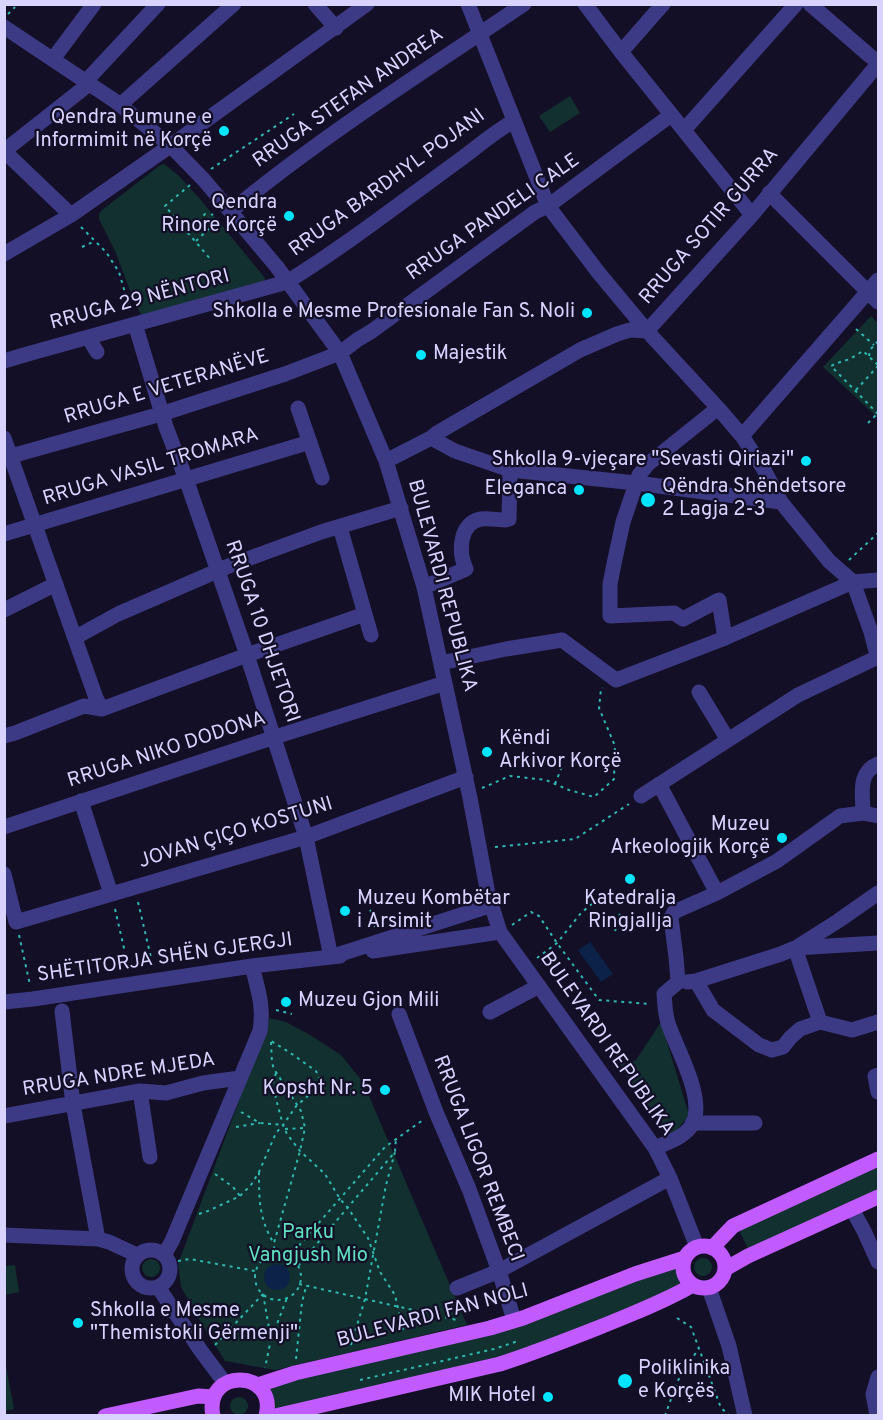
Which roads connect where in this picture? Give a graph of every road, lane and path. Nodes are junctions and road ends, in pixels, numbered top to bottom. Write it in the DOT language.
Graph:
graph roads {
  1 [pos="94,4"];
  2 [pos="158,4"];
  3 [pos="234,4"];
  4 [pos="315,4"];
  5 [pos="367,4"];
  6 [pos="468,4"];
  7 [pos="524,4"];
  8 [pos="585,4"];
  9 [pos="663,4"];
  10 [pos="796,4"];
  11 [pos="810,4"];
  12 [pos="4,27"];
  13 [pos="336,28"];
  14 [pos="480,34"];
  15 [pos="621,52"];
  16 [pos="53,59"];
  17 [pos="879,63"];
  18 [pos="87,83"];
  19 [pos="120,105"];
  20 [pos="294,114"];
  21 [pos="671,115"];
  22 [pos="514,121"];
  23 [pos="684,130"];
  24 [pos="171,146"];
  25 [pos="4,151"];
  26 [pos="200,176"];
  27 [pos="770,193"];
  28 [pos="548,206"];
  29 [pos="228,208"];
  30 [pos="70,215"];
  31 [pos="752,215"];
  32 [pos="208,218"];
  33 [pos="187,231"];
  34 [pos="94,241"];
  35 [pos="196,241"];
  36 [pos="82,247"];
  37 [pos="4,254"];
  38 [pos="212,261"];
  39 [pos="879,280"];
  40 [pos="287,282"];
  41 [pos="873,297"];
  42 [pos="133,319"];
  43 [pos="854,326"];
  44 [pos="647,331"];
  45 [pos="88,337"];
  46 [pos="879,342"];
  47 [pos="874,345"];
  48 [pos="97,352"];
  49 [pos="340,353"];
  50 [pos="869,356"];
  51 [pos="4,361"];
  52 [pos="879,366"];
  53 [pos="855,390"];
  54 [pos="298,408"];
  55 [pos="718,408"];
  56 [pos="161,414"];
  57 [pos="878,414"];
  58 [pos="868,423"];
  59 [pos="437,433"];
  60 [pos="742,436"];
  61 [pos="4,438"];
  62 [pos="310,442"];
  63 [pos="8,457"];
  64 [pos="386,461"];
  65 [pos="510,470"];
  66 [pos="322,478"];
  67 [pos="186,479"];
  68 [pos="636,483"];
  69 [pos="781,502"];
  70 [pos="401,508"];
  71 [pos="34,525"];
  72 [pos="340,527"];
  73 [pos="879,533"];
  74 [pos="4,534"];
  75 [pos="838,569"];
  76 [pos="218,571"];
  77 [pos="879,580"];
  78 [pos="853,582"];
  79 [pos="56,584"];
  80 [pos="424,587"];
  81 [pos="4,610"];
  82 [pos="365,614"];
  83 [pos="371,635"];
  84 [pos="76,637"];
  85 [pos="725,638"];
  86 [pos="247,655"];
  87 [pos="878,658"];
  88 [pos="441,663"];
  89 [pos="616,680"];
  90 [pos="445,683"];
  91 [pos="699,692"];
  92 [pos="102,709"];
  93 [pos="4,736"];
  94 [pos="275,737"];
  95 [pos="728,740"];
  96 [pos="563,764"];
  97 [pos="879,764"];
  98 [pos="659,783"];
  99 [pos="555,784"];
  100 [pos="467,785"];
  101 [pos="636,799"];
  102 [pos="81,801"];
  103 [pos="871,815"];
  104 [pos="4,827"];
  105 [pos="306,837"];
  106 [pos="480,848"];
  107 [pos="4,874"];
  108 [pos="135,887"];
  109 [pos="717,893"];
  110 [pos="879,893"];
  111 [pos="111,894"];
  112 [pos="599,898"];
  113 [pos="357,900"];
  114 [pos="492,905"];
  115 [pos="621,910"];
  116 [pos="372,918"];
  117 [pos="615,931"];
  118 [pos="500,932"];
  119 [pos="20,939"];
  120 [pos="879,943"];
  121 [pos="557,944"];
  122 [pos="795,948"];
  123 [pos="331,957"];
  124 [pos="252,966"];
  125 [pos="526,968"];
  126 [pos="157,980"];
  127 [pos="696,981"];
  128 [pos="678,982"];
  129 [pos="132,984"];
  130 [pos="539,986"];
  131 [pos="33,999"];
  132 [pos="4,1002"];
  133 [pos="650,1004"];
  134 [pos="62,1011"];
  135 [pos="490,1012"];
  136 [pos="399,1014"];
  137 [pos="820,1022"];
  138 [pos="879,1022"];
  139 [pos="266,1036"];
  140 [pos="276,1073"];
  141 [pos="879,1075"];
  142 [pos="240,1078"];
  143 [pos="140,1091"];
  144 [pos="879,1092"];
  145 [pos="74,1104"];
  146 [pos="229,1104"];
  147 [pos="297,1104"];
  148 [pos="436,1112"];
  149 [pos="4,1116"];
  150 [pos="260,1123"];
  151 [pos="693,1123"];
  152 [pos="755,1123"];
  153 [pos="283,1125"];
  154 [pos="219,1128"];
  155 [pos="285,1128"];
  156 [pos="305,1128"];
  157 [pos="396,1138"];
  158 [pos="655,1148"];
  159 [pos="300,1151"];
  160 [pos="395,1152"];
  161 [pos="150,1157"];
  162 [pos="879,1159"];
  163 [pos="203,1166"];
  164 [pos="259,1172"];
  165 [pos="670,1178"];
  166 [pos="240,1196"];
  167 [pos="879,1197"];
  168 [pos="340,1199"];
  169 [pos="348,1208"];
  170 [pos="852,1209"];
  171 [pos="182,1217"];
  172 [pos="4,1235"];
  173 [pos="98,1239"];
  174 [pos="274,1244"];
  175 [pos="698,1251"];
  176 [pos="274,1254"];
  177 [pos="373,1254"];
  178 [pos="137,1256"];
  179 [pos="289,1257"];
  180 [pos="166,1259"];
  181 [pos="879,1262"];
  182 [pos="298,1266"];
  183 [pos="725,1269"];
  184 [pos="499,1271"];
  185 [pos="256,1272"];
  186 [pos="299,1284"];
  187 [pos="306,1286"];
  188 [pos="701,1286"];
  189 [pos="158,1287"];
  190 [pos="457,1288"];
  191 [pos="263,1294"];
  192 [pos="287,1298"];
  193 [pos="365,1299"];
  194 [pos="398,1307"];
  195 [pos="677,1318"];
  196 [pos="514,1320"];
  197 [pos="464,1334"];
  198 [pos="405,1337"];
  199 [pos="271,1339"];
  200 [pos="699,1348"];
  201 [pos="204,1357"];
  202 [pos="347,1361"];
  203 [pos="295,1373"];
  204 [pos="879,1377"];
  205 [pos="225,1383"];
  206 [pos="260,1385"];
  207 [pos="214,1397"];
  208 [pos="105,1416"];
  209 [pos="213,1416"];
  210 [pos="266,1416"];
  211 [pos="275,1416"];
  212 [pos="665,1416"];
  213 [pos="730,1416"];
  214 [pos="745,1416"];
  215 [pos="877,1416"];
  1 -- 16 [label="street"];
  2 -- 18 [label="street"];
  3 -- 19 [label="street"];
  4 -- 13 [label="street"];
  5 -- 13 [label="street"];
  6 -- 14 [label="street"];
  7 -- 14 [label="street, RRUGA STEFAN ANDREA"];
  8 -- 15 [label="street"];
  9 -- 15 [label="street"];
  10 -- 23 [label="street"];
  11 -- 17 [label="street"];
  12 -- 16 [label="street, BULEVARDI REPUBLIKA"];
  13 -- 24 [label="street"];
  14 -- 22 [label="street"];
  14 -- 29 [label="street, RRUGA STEFAN ANDREA"];
  15 -- 21 [label="street"];
  16 -- 18 [label="street, BULEVARDI REPUBLIKA"];
  17 -- 27 [label="street, RRUGA SOTIR GURRA"];
  18 -- 19 [label="street, BULEVARDI REPUBLIKA"];
  18 -- 25 [label="street"];
  19 -- 24 [label="street, BULEVARDI REPUBLIKA"];
  20 -- 26 [label="path"];
  21 -- 23 [label="street"];
  21 -- 28 [label="street, RRUGA PANDELI CALE"];
  22 -- 28 [label="street"];
  22 -- 40 [label="street, RRUGA BARDHYL POJANI"];
  23 -- 31 [label="street"];
  24 -- 26 [label="street, BULEVARDI REPUBLIKA"];
  24 -- 30 [label="street"];
  25 -- 30 [label="street"];
  26 -- 29 [label="street, BULEVARDI REPUBLIKA"];
  26 -- 33 [label="path"];
  27 -- 31 [label="street, RRUGA SOTIR GURRA"];
  27 -- 41 [label="street"];
  28 -- 44 [label="street"];
  28 -- 49 [label="street, RRUGA PANDELI CALE"];
  29 -- 32 [label="path"];
  29 -- 40 [label="street, BULEVARDI REPUBLIKA"];
  30 -- 34 [label="path"];
  30 -- 37 [label="street"];
  31 -- 44 [label="street, RRUGA SOTIR GURRA"];
  32 -- 33 [label="path"];
  32 -- 35 [label="path"];
  33 -- 35 [label="path"];
  34 -- 36 [label="path"];
  34 -- 42 [label="path"];
  35 -- 38 [label="path"];
  39 -- 41 [label="street"];
  40 -- 42 [label="street, RRUGA 29 NËNTORI"];
  40 -- 49 [label="street, BULEVARDI REPUBLIKA"];
  41 -- 60 [label="street"];
  42 -- 45 [label="street, RRUGA 29 NËNTORI"];
  42 -- 56 [label="street, RRUGA 10 DHJETORI"];
  43 -- 47 [label="path"];
  44 -- 55 [label="street"];
  44 -- 59 [label="street, RRUGA SOTIR GURRA"];
  45 -- 48 [label="street"];
  45 -- 51 [label="street, RRUGA 29 NËNTORI"];
  46 -- 47 [label="path"];
  47 -- 50 [label="path"];
  49 -- 56 [label="street, RRUGA E VETERANËVE"];
  49 -- 64 [label="street, BULEVARDI REPUBLIKA"];
  50 -- 52 [label="path"];
  50 -- 53 [label="path"];
  52 -- 53 [label="path"];
  53 -- 57 [label="path"];
  54 -- 62 [label="street"];
  55 -- 60 [label="street"];
  55 -- 68 [label="street"];
  56 -- 63 [label="street, RRUGA E VETERANËVE"];
  56 -- 67 [label="street, RRUGA 10 DHJETORI"];
  57 -- 58 [label="path"];
  59 -- 64 [label="street, RRUGA SOTIR GURRA"];
  59 -- 65 [label="street"];
  60 -- 69 [label="street"];
  61 -- 63 [label="street"];
  62 -- 66 [label="street"];
  62 -- 67 [label="street, RRUGA VASIL TROMARA"];
  63 -- 71 [label="street"];
  64 -- 70 [label="street, BULEVARDI REPUBLIKA"];
  65 -- 68 [label="street"];
  65 -- 80 [label="street"];
  67 -- 71 [label="street, RRUGA VASIL TROMARA"];
  67 -- 76 [label="street, RRUGA 10 DHJETORI"];
  68 -- 69 [label="street"];
  68 -- 85 [label="street"];
  69 -- 75 [label="street"];
  70 -- 72 [label="street"];
  70 -- 80 [label="street, BULEVARDI REPUBLIKA"];
  71 -- 74 [label="street, RRUGA VASIL TROMARA"];
  71 -- 79 [label="street"];
  72 -- 76 [label="street"];
  72 -- 82 [label="street"];
  73 -- 75 [label="path"];
  75 -- 78 [label="street"];
  76 -- 84 [label="street"];
  76 -- 86 [label="street, RRUGA 10 DHJETORI"];
  77 -- 78 [label="street"];
  78 -- 85 [label="street"];
  78 -- 87 [label="street"];
  79 -- 81 [label="street"];
  79 -- 84 [label="street"];
  80 -- 88 [label="street, BULEVARDI REPUBLIKA"];
  82 -- 83 [label="street"];
  82 -- 86 [label="street"];
  84 -- 92 [label="street"];
  85 -- 89 [label="street"];
  86 -- 92 [label="street"];
  86 -- 94 [label="street, RRUGA 10 DHJETORI"];
  87 -- 95 [label="street"];
  88 -- 89 [label="street"];
  88 -- 90 [label="street, BULEVARDI REPUBLIKA"];
  89 -- 99 [label="path"];
  90 -- 94 [label="street, RRUGA NIKO DODONA"];
  90 -- 100 [label="street, BULEVARDI REPUBLIKA"];
  91 -- 95 [label="street"];
  92 -- 93 [label="street"];
  94 -- 102 [label="street, RRUGA NIKO DODONA"];
  94 -- 105 [label="street, RRUGA 10 DHJETORI"];
  95 -- 98 [label="street"];
  96 -- 99 [label="path"];
  97 -- 103 [label="street"];
  98 -- 101 [label="street"];
  98 -- 109 [label="street"];
  99 -- 100 [label="path"];
  100 -- 105 [label="street, JOVAN ÇIÇO KOSTUNI"];
  100 -- 106 [label="street, BULEVARDI REPUBLIKA"];
  101 -- 106 [label="path"];
  102 -- 104 [label="street, RRUGA NIKO DODONA"];
  102 -- 111 [label="street"];
  103 -- 109 [label="street"];
  105 -- 108 [label="street, JOVAN ÇIÇO KOSTUNI"];
  105 -- 123 [label="street, RRUGA 10 DHJETORI"];
  106 -- 114 [label="street, BULEVARDI REPUBLIKA"];
  107 -- 111 [label="street, JOVAN ÇIÇO KOSTUNI"];
  108 -- 111 [label="street, JOVAN ÇIÇO KOSTUNI"];
  108 -- 126 [label="path"];
  109 -- 128 [label="street"];
  110 -- 122 [label="street"];
  111 -- 129 [label="path"];
  112 -- 121 [label="path"];
  113 -- 116 [label="path"];
  114 -- 118 [label="street, BULEVARDI REPUBLIKA"];
  114 -- 123 [label="street, SHËTITORJA SHËN GJERGJI"];
  115 -- 117 [label="path"];
  118 -- 121 [label="path"];
  118 -- 123 [label="street, SHËTITORJA SHËN GJERGJI"];
  118 -- 125 [label="street, BULEVARDI REPUBLIKA"];
  119 -- 131 [label="path"];
  120 -- 122 [label="street"];
  121 -- 125 [label="path"];
  121 -- 133 [label="path"];
  122 -- 127 [label="street"];
  122 -- 137 [label="street"];
  123 -- 124 [label="street, SHËTITORJA SHËN GJERGJI"];
  124 -- 126 [label="street, SHËTITORJA SHËN GJERGJI"];
  124 -- 139 [label="street"];
  125 -- 130 [label="street, BULEVARDI REPUBLIKA"];
  126 -- 129 [label="street, SHËTITORJA SHËN GJERGJI"];
  127 -- 128 [label="street"];
  127 -- 137 [label="street"];
  128 -- 151 [label="street"];
  129 -- 131 [label="street, SHËTITORJA SHËN GJERGJI"];
  130 -- 135 [label="street"];
  130 -- 158 [label="street, BULEVARDI REPUBLIKA"];
  131 -- 132 [label="street, SHËTITORJA SHËN GJERGJI"];
  134 -- 145 [label="street"];
  136 -- 148 [label="street, RRUGA LIGOR REMBECI"];
  137 -- 138 [label="street"];
  139 -- 140 [label="path"];
  139 -- 142 [label="street"];
  139 -- 147 [label="path"];
  140 -- 147 [label="path"];
  140 -- 153 [label="path"];
  141 -- 144 [label="street"];
  142 -- 143 [label="street, RRUGA NDRE MJEDA"];
  142 -- 146 [label="street"];
  143 -- 145 [label="street, RRUGA NDRE MJEDA"];
  143 -- 161 [label="street"];
  145 -- 149 [label="street, RRUGA NDRE MJEDA"];
  145 -- 173 [label="street"];
  146 -- 150 [label="path"];
  146 -- 154 [label="street"];
  147 -- 153 [label="path"];
  147 -- 156 [label="path"];
  148 -- 157 [label="path"];
  148 -- 184 [label="street, RRUGA LIGOR REMBECI"];
  150 -- 153 [label="path"];
  150 -- 154 [label="path"];
  151 -- 152 [label="street"];
  151 -- 158 [label="street"];
  153 -- 155 [label="path"];
  153 -- 164 [label="path"];
  154 -- 163 [label="street"];
  155 -- 156 [label="path"];
  155 -- 159 [label="path"];
  156 -- 159 [label="path"];
  157 -- 160 [label="path"];
  157 -- 168 [label="path"];
  158 -- 165 [label="street, BULEVARDI REPUBLIKA"];
  159 -- 168 [label="path"];
  159 -- 174 [label="path"];
  160 -- 169 [label="path"];
  160 -- 177 [label="path"];
  162 -- 175 [label="main road, BULEVARDI FAN NOLI"];
  163 -- 166 [label="path"];
  163 -- 171 [label="street"];
  164 -- 166 [label="path"];
  164 -- 174 [label="path"];
  165 -- 175 [label="street, BULEVARDI REPUBLIKA"];
  165 -- 184 [label="street"];
  166 -- 171 [label="path"];
  167 -- 170 [label="main road"];
  168 -- 169 [label="path"];
  168 -- 179 [label="path"];
  169 -- 177 [label="path"];
  169 -- 182 [label="path"];
  170 -- 181 [label="street"];
  170 -- 183 [label="main road"];
  171 -- 180 [label="street"];
  172 -- 173 [label="street"];
  173 -- 178 [label="street"];
  174 -- 176 [label="path"];
  175 -- 183 [label="main road"];
  175 -- 188 [label="main road"];
  175 -- 196 [label="main road, BULEVARDI FAN NOLI"];
  176 -- 179 [label="path"];
  176 -- 185 [label="path"];
  177 -- 193 [label="path"];
  177 -- 194 [label="path"];
  178 -- 180 [label="street"];
  178 -- 189 [label="street"];
  179 -- 182 [label="path"];
  180 -- 185 [label="path"];
  180 -- 189 [label="street"];
  182 -- 186 [label="path"];
  183 -- 188 [label="main road"];
  184 -- 190 [label="street"];
  184 -- 196 [label="street, RRUGA LIGOR REMBECI"];
  185 -- 191 [label="path"];
  186 -- 187 [label="path"];
  186 -- 192 [label="path"];
  187 -- 193 [label="path"];
  187 -- 203 [label="path"];
  188 -- 211 [label="main road"];
  188 -- 214 [label="street"];
  189 -- 201 [label="street"];
  191 -- 192 [label="path"];
  191 -- 199 [label="path"];
  191 -- 201 [label="path"];
  192 -- 199 [label="path"];
  193 -- 194 [label="path"];
  193 -- 202 [label="path"];
  194 -- 197 [label="path"];
  194 -- 198 [label="path"];
  195 -- 200 [label="path"];
  196 -- 197 [label="main road, BULEVARDI FAN NOLI"];
  197 -- 202 [label="main road, BULEVARDI FAN NOLI"];
  199 -- 206 [label="path"];
  200 -- 212 [label="path"];
  200 -- 213 [label="path"];
  201 -- 205 [label="street"];
  202 -- 203 [label="main road, BULEVARDI FAN NOLI"];
  203 -- 206 [label="main road, BULEVARDI FAN NOLI"];
  204 -- 215 [label="street"];
  205 -- 206 [label="main road"];
  205 -- 207 [label="main road"];
  206 -- 210 [label="main road"];
  207 -- 208 [label="main road"];
  207 -- 209 [label="main road"];
}
